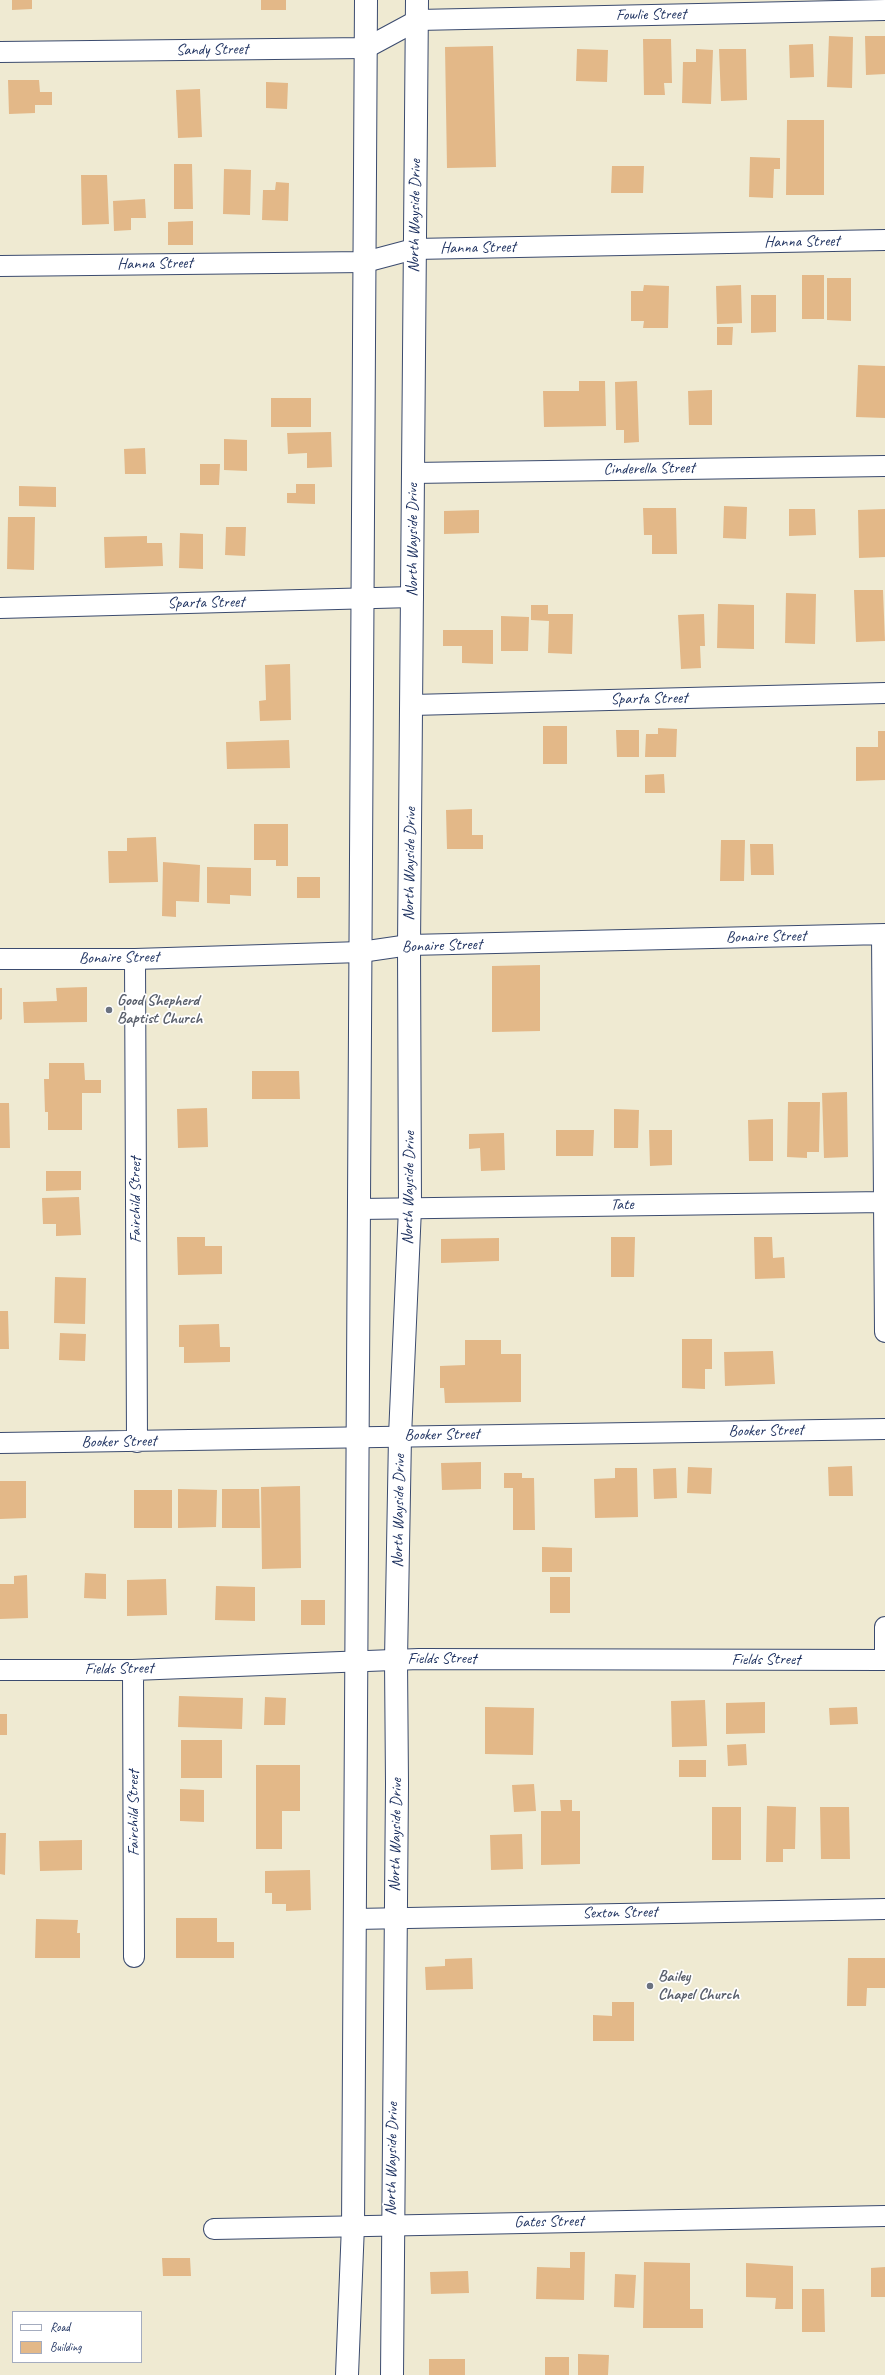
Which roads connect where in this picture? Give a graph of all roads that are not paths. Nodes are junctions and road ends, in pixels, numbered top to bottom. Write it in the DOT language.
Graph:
graph roads {
  1 [pos="366,0"];
  2 [pos="418,10"];
  3 [pos="885,10"];
  4 [pos="366,48"];
  5 [pos="0,52"];
  6 [pos="885,240"];
  7 [pos="414,249"];
  8 [pos="365,262"];
  9 [pos="0,266"];
  10 [pos="885,466"];
  11 [pos="413,473"];
  12 [pos="413,597"];
  13 [pos="363,599"];
  14 [pos="0,608"];
  15 [pos="885,693"];
  16 [pos="412,705"];
  17 [pos="884,935"];
  18 [pos="409,945"];
  19 [pos="361,952"];
  20 [pos="0,959"];
  21 [pos="135,959"];
  22 [pos="884,1202"];
  23 [pos="410,1208"];
  24 [pos="359,1209"];
  25 [pos="885,1332"];
  26 [pos="885,1429"];
  27 [pos="400,1436"];
  28 [pos="358,1437"];
  29 [pos="137,1442"];
  30 [pos="0,1443"];
  31 [pos="885,1627"];
  32 [pos="396,1660"];
  33 [pos="885,1660"];
  34 [pos="356,1662"];
  35 [pos="0,1670"];
  36 [pos="133,1670"];
  37 [pos="885,1909"];
  38 [pos="395,1916"];
  39 [pos="355,1919"];
  40 [pos="134,1957"];
  41 [pos="885,2216"];
  42 [pos="353,2225"];
  43 [pos="392,2225"];
  44 [pos="214,2229"];
  45 [pos="347,2375"];
  46 [pos="392,2375"];
  1 -- 4 [label="main road"];
  2 -- 3 [label="street, Fowlie Street"];
  2 -- 4 [label="street, Sandy Street"];
  2 -- 7 [label="main road, North Wayside Drive"];
  4 -- 5 [label="street, Sandy Street"];
  4 -- 8 [label="main road"];
  6 -- 7 [label="street, Hanna Street"];
  7 -- 8 [label="street, Hanna Street"];
  7 -- 11 [label="main road, North Wayside Drive"];
  8 -- 9 [label="street, Hanna Street"];
  8 -- 13 [label="main road"];
  10 -- 11 [label="street, Cinderella Street"];
  11 -- 12 [label="main road, North Wayside Drive"];
  12 -- 13 [label="street, Sparta Street"];
  12 -- 16 [label="main road, North Wayside Drive"];
  13 -- 14 [label="street, Sparta Street"];
  13 -- 19 [label="main road"];
  15 -- 16 [label="street, Sparta Street"];
  16 -- 18 [label="main road, North Wayside Drive"];
  17 -- 18 [label="street, Bonaire Street"];
  17 -- 22 [label="street"];
  18 -- 19 [label="street, Bonaire Street"];
  18 -- 23 [label="main road, North Wayside Drive"];
  19 -- 21 [label="street, Bonaire Street"];
  19 -- 24 [label="main road"];
  20 -- 21 [label="street, Bonaire Street"];
  21 -- 29 [label="street, Fairchild Street"];
  22 -- 23 [label="street, Tate"];
  22 -- 25 [label="street"];
  23 -- 24 [label="street, Tate"];
  23 -- 27 [label="main road, North Wayside Drive"];
  24 -- 28 [label="main road"];
  26 -- 27 [label="street, Booker Street"];
  27 -- 28 [label="street, Booker Street"];
  27 -- 32 [label="main road, North Wayside Drive"];
  28 -- 29 [label="street, Booker Street"];
  28 -- 34 [label="main road"];
  29 -- 30 [label="street, Booker Street"];
  31 -- 33 [label="street"];
  32 -- 33 [label="street, Fields Street"];
  32 -- 34 [label="street, Fields Street"];
  32 -- 38 [label="main road, North Wayside Drive"];
  34 -- 36 [label="street, Fields Street"];
  34 -- 39 [label="main road"];
  35 -- 36 [label="street, Fields Street"];
  36 -- 40 [label="street, Fairchild Street"];
  37 -- 38 [label="street, Sexton Street"];
  38 -- 39 [label="street, Sexton Street"];
  38 -- 43 [label="main road, North Wayside Drive"];
  39 -- 42 [label="main road"];
  41 -- 43 [label="street, Gates Street"];
  42 -- 43 [label="street, Gates Street"];
  42 -- 44 [label="street, Gates Street"];
  42 -- 45 [label="main road"];
  43 -- 46 [label="main road, North Wayside Drive"];
}
